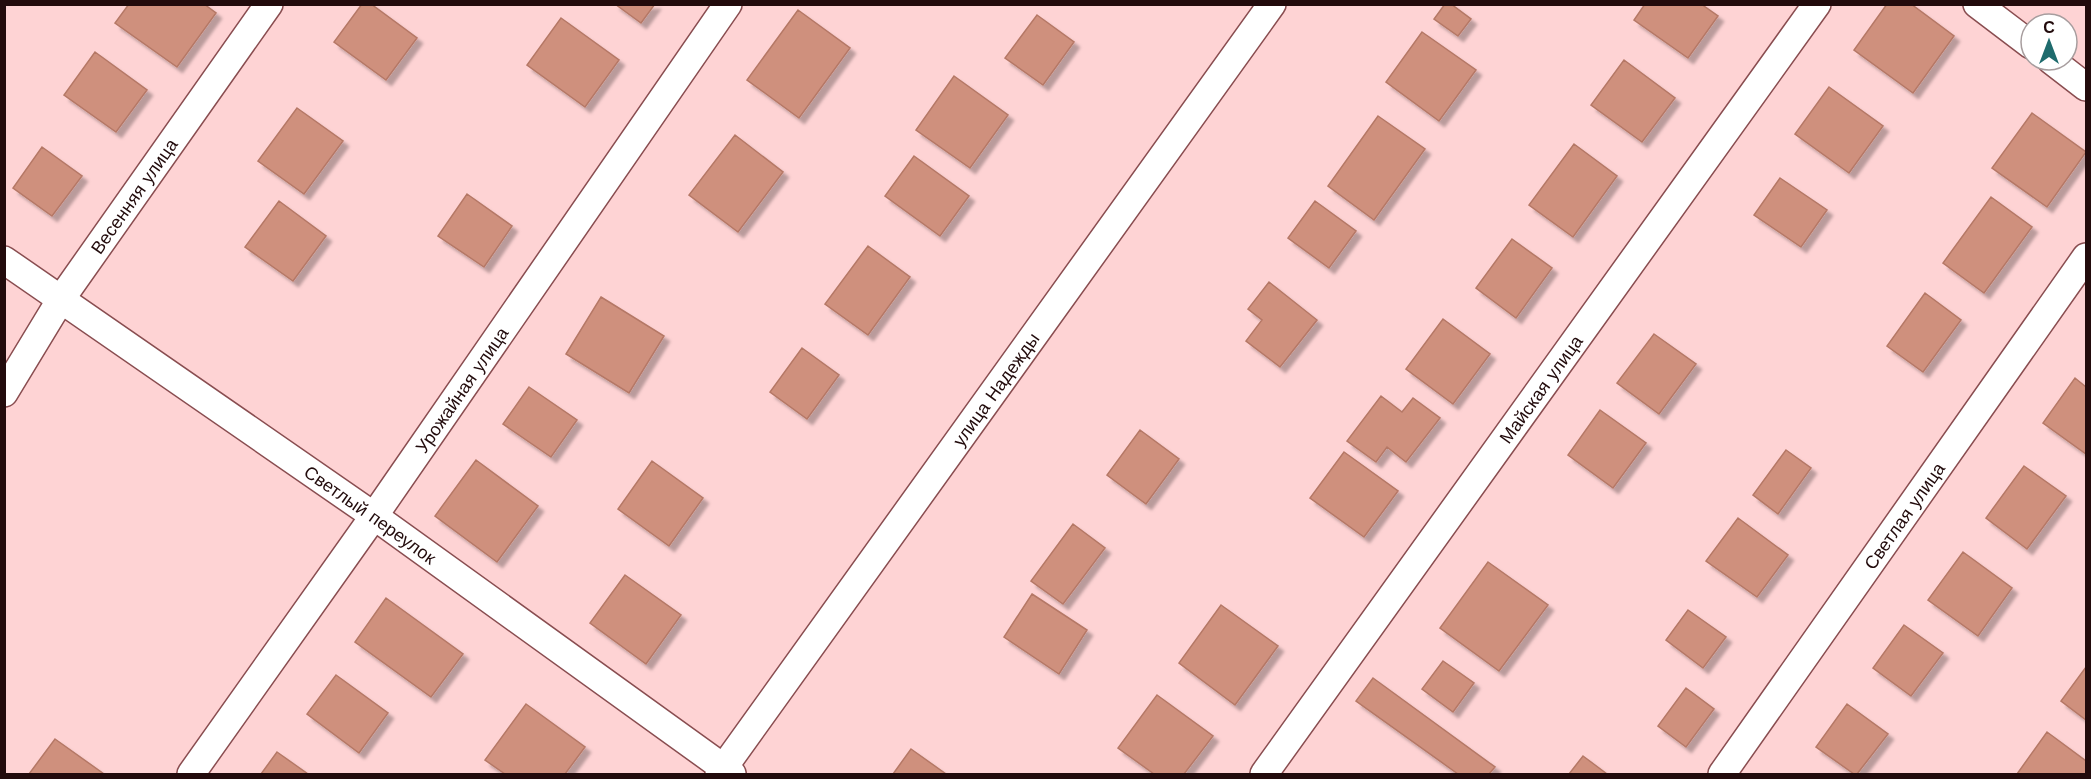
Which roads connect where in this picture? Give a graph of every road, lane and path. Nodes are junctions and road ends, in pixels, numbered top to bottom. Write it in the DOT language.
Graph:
graph roads {
  1 [pos="269,4"];
  2 [pos="728,4"];
  3 [pos="1272,4"];
  4 [pos="1817,4"];
  5 [pos="1977,4"];
  6 [pos="2019,36"];
  7 [pos="2067,72"];
  8 [pos="2086,87"];
  9 [pos="2086,257"];
  10 [pos="4,260"];
  11 [pos="61,299"];
  12 [pos="4,393"];
  13 [pos="374,516"];
  14 [pos="725,772"];
  15 [pos="191,774"];
  16 [pos="1264,774"];
  17 [pos="1722,774"];
  1 -- 11 [label="street, Весенняя улица"];
  2 -- 13 [label="street, Урожайная улица"];
  3 -- 14 [label="street, улица Надежды"];
  4 -- 16 [label="street, Майская улица"];
  5 -- 6 [label="street"];
  7 -- 8 [label="street"];
  9 -- 17 [label="street, Светлая улица"];
  10 -- 11 [label="street, Светлый переулок"];
  11 -- 12 [label="street, Весенняя улица"];
  11 -- 13 [label="street, Светлый переулок"];
  13 -- 14 [label="street, Светлый переулок"];
  13 -- 15 [label="street, Урожайная улица"];
}
